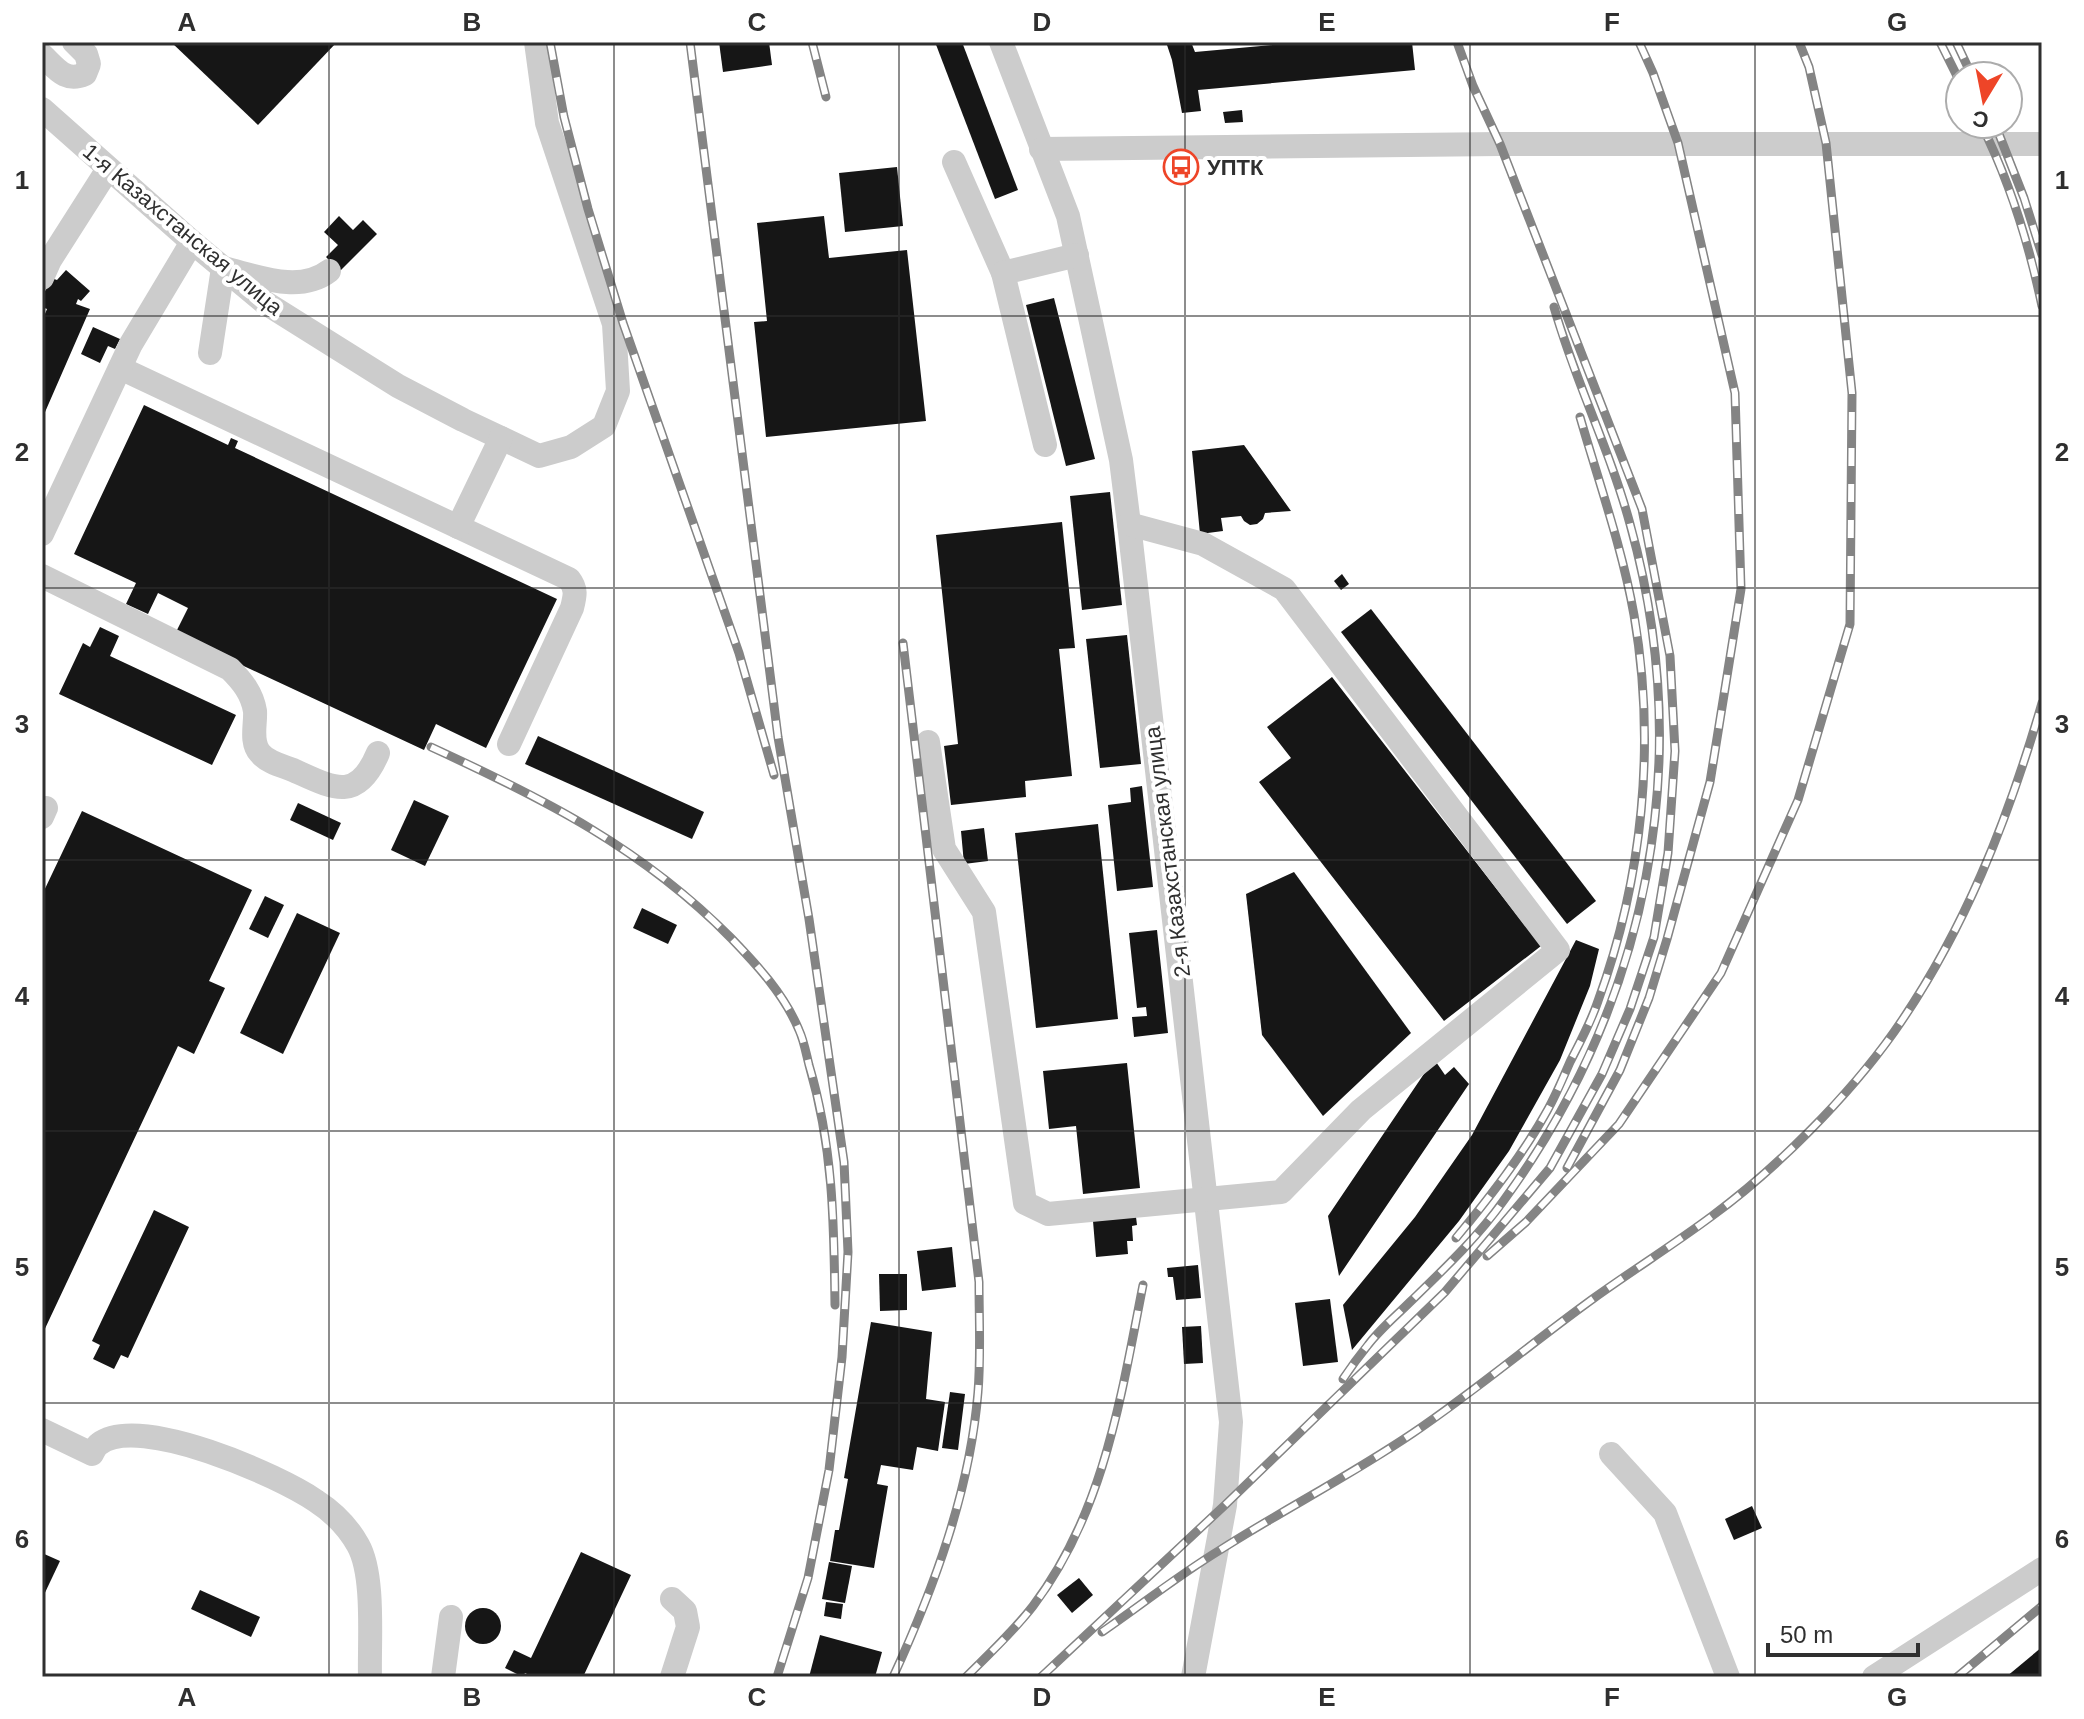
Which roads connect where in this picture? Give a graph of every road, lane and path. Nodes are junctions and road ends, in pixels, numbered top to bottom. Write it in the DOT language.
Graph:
graph roads {
  1 [pos="74,42"];
  2 [pos="536,42"];
  3 [pos="1001,42"];
  4 [pos="42,55"];
  5 [pos="42,109"];
  6 [pos="2042,144"];
  7 [pos="1041,149"];
  8 [pos="954,162"];
  9 [pos="108,169"];
  10 [pos="192,242"];
  11 [pos="1077,255"];
  12 [pos="223,268"];
  13 [pos="329,271"];
  14 [pos="1003,273"];
  15 [pos="42,278"];
  16 [pos="210,353"];
  17 [pos="120,368"];
  18 [pos="501,438"];
  19 [pos="1045,445"];
  20 [pos="1129,524"];
  21 [pos="458,527"];
  22 [pos="42,534"];
  23 [pos="42,576"];
  24 [pos="928,742"];
  25 [pos="509,744"];
  26 [pos="378,753"];
  27 [pos="1207,1200"];
  28 [pos="42,1430"];
  29 [pos="1611,1454"];
  30 [pos="2042,1569"];
  31 [pos="672,1599"];
  32 [pos="451,1617"];
  33 [pos="370,1677"];
  34 [pos="443,1677"];
  35 [pos="672,1677"];
  36 [pos="1193,1677"];
  37 [pos="1728,1677"];
  38 [pos="1874,1677"];
  1 -- 4 [label="street"];
  2 -- 18 [label="street, 1-я Казахстанская улица"];
  3 -- 7 [label="street, 2-я Казахстанская улица"];
  5 -- 9 [label="street, 1-я Казахстанская улица"];
  6 -- 7 [label="street"];
  7 -- 11 [label="street, 2-я Казахстанская улица"];
  8 -- 14 [label="street"];
  9 -- 10 [label="street, 1-я Казахстанская улица"];
  9 -- 15 [label="street"];
  10 -- 12 [label="street, 1-я Казахстанская улица"];
  10 -- 17 [label="street"];
  11 -- 14 [label="street"];
  11 -- 20 [label="street, 2-я Казахстанская улица"];
  12 -- 13 [label="street"];
  12 -- 16 [label="street"];
  12 -- 18 [label="street, 1-я Казахстанская улица"];
  14 -- 19 [label="street"];
  17 -- 21 [label="street"];
  17 -- 22 [label="street"];
  18 -- 21 [label="street"];
  20 -- 27 [label="street, 2-я Казахстанская улица"];
  20 -- 27 [label="street"];
  21 -- 25 [label="street"];
  23 -- 26 [label="street"];
  24 -- 27 [label="street"];
  27 -- 36 [label="street, 2-я Казахстанская улица"];
  28 -- 33 [label="street"];
  29 -- 37 [label="street"];
  30 -- 38 [label="street"];
  31 -- 35 [label="street"];
  32 -- 34 [label="street"];
}
